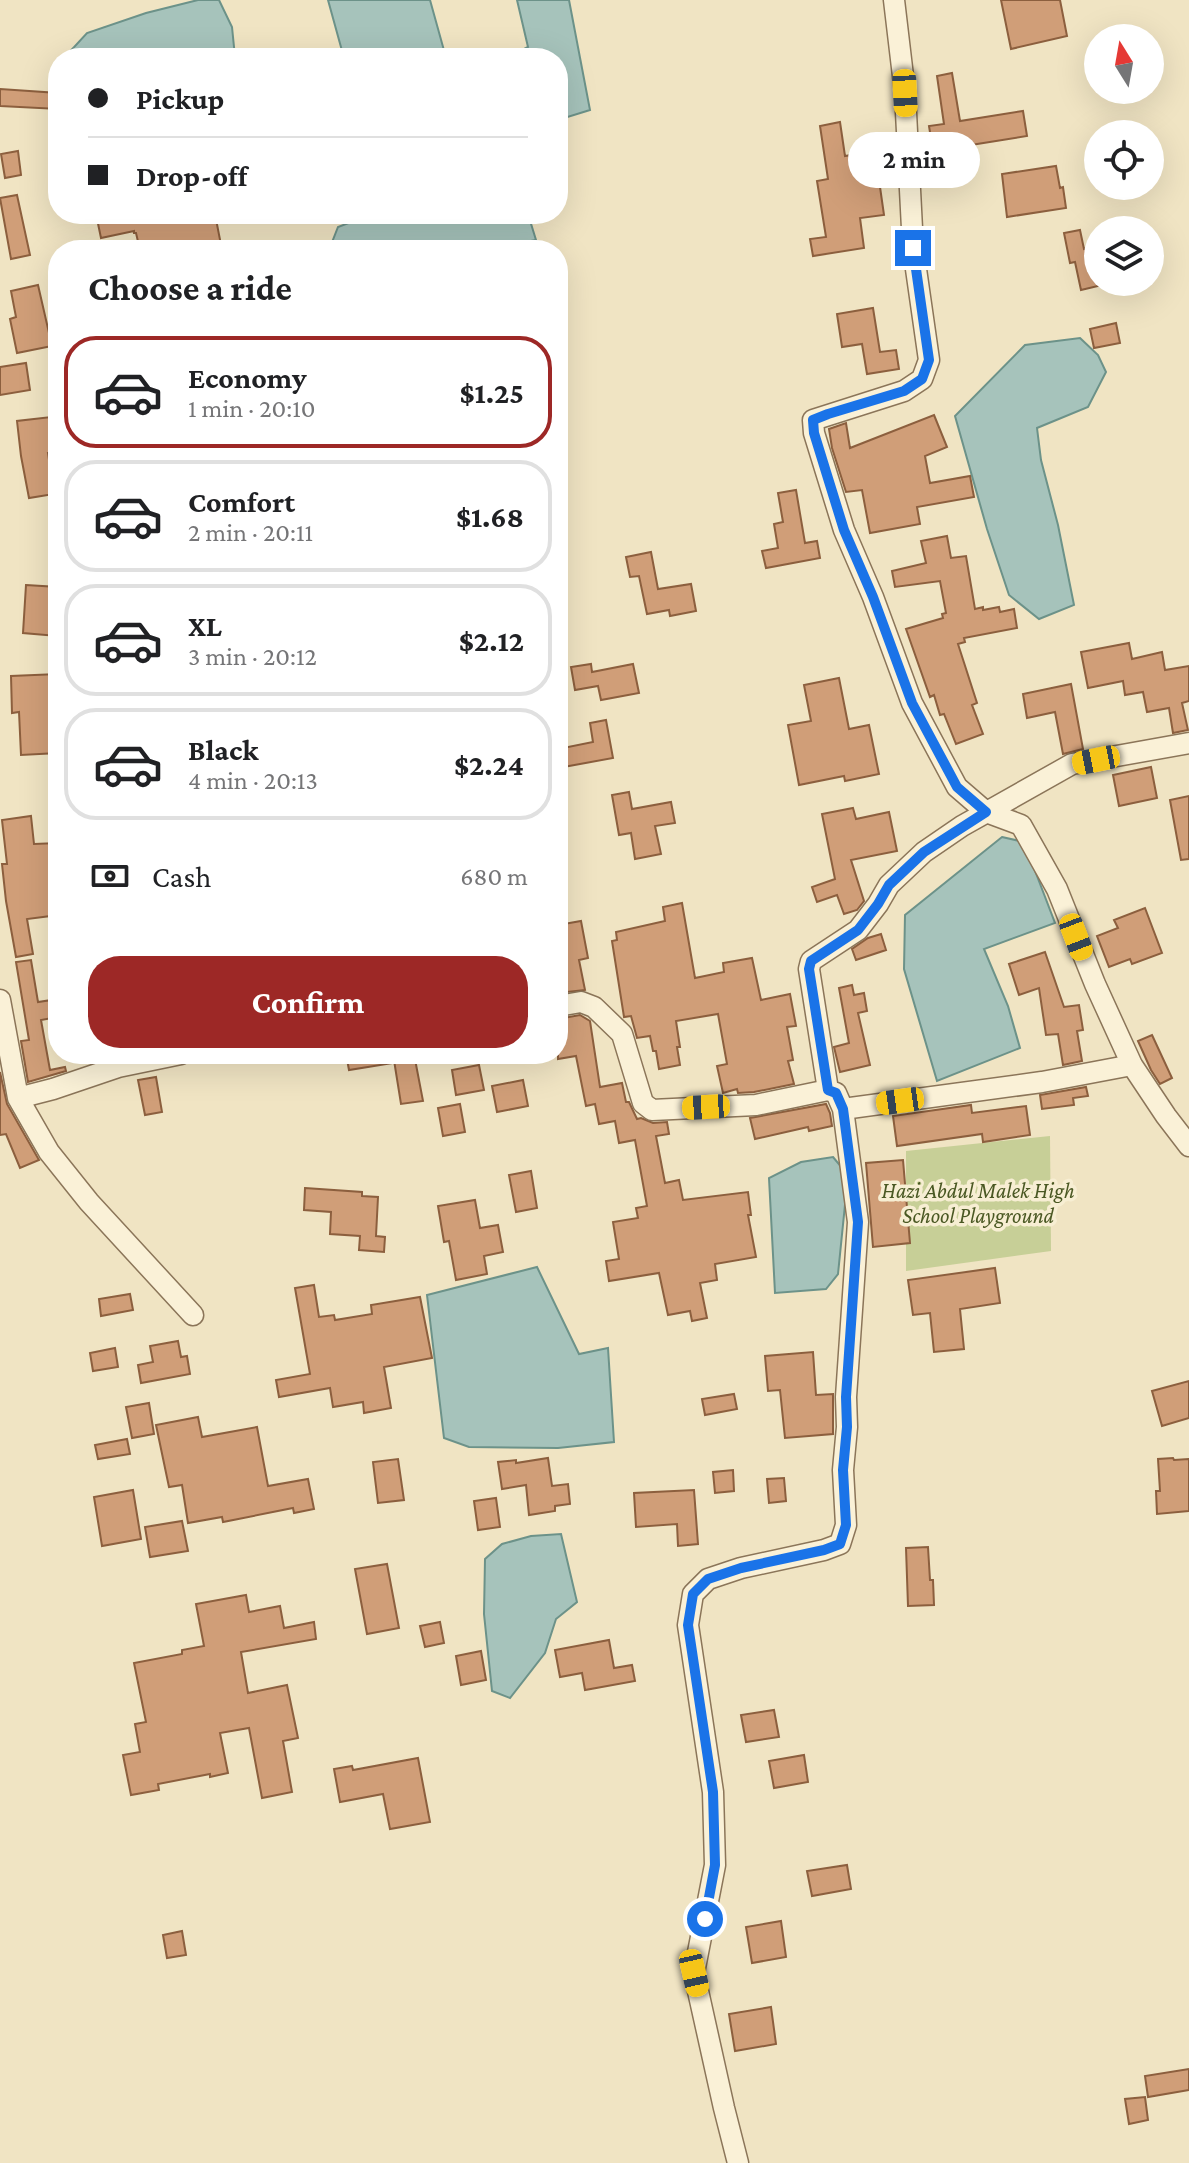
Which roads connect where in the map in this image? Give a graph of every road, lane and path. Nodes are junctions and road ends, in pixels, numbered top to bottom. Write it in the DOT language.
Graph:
graph roads {
  1 [pos="894,0"];
  2 [pos="1189,743"];
  3 [pos="986,812"];
  4 [pos="0,1000"];
  5 [pos="568,1004"];
  6 [pos="3,1040"];
  7 [pos="133,1064"];
  8 [pos="1132,1065"];
  9 [pos="828,1090"];
  10 [pos="18,1098"];
  11 [pos="843,1109"];
  12 [pos="1189,1146"];
  13 [pos="193,1315"];
  14 [pos="738,2163"];
  1 -- 3 [label="street"];
  2 -- 3 [label="street"];
  3 -- 8 [label="street"];
  3 -- 9 [label="street"];
  4 -- 6 [label="street"];
  5 -- 9 [label="street"];
  6 -- 10 [label="street"];
  7 -- 10 [label="street"];
  8 -- 11 [label="street"];
  8 -- 12 [label="street"];
  9 -- 11 [label="street"];
  10 -- 13 [label="street"];
  11 -- 14 [label="street"];
}
